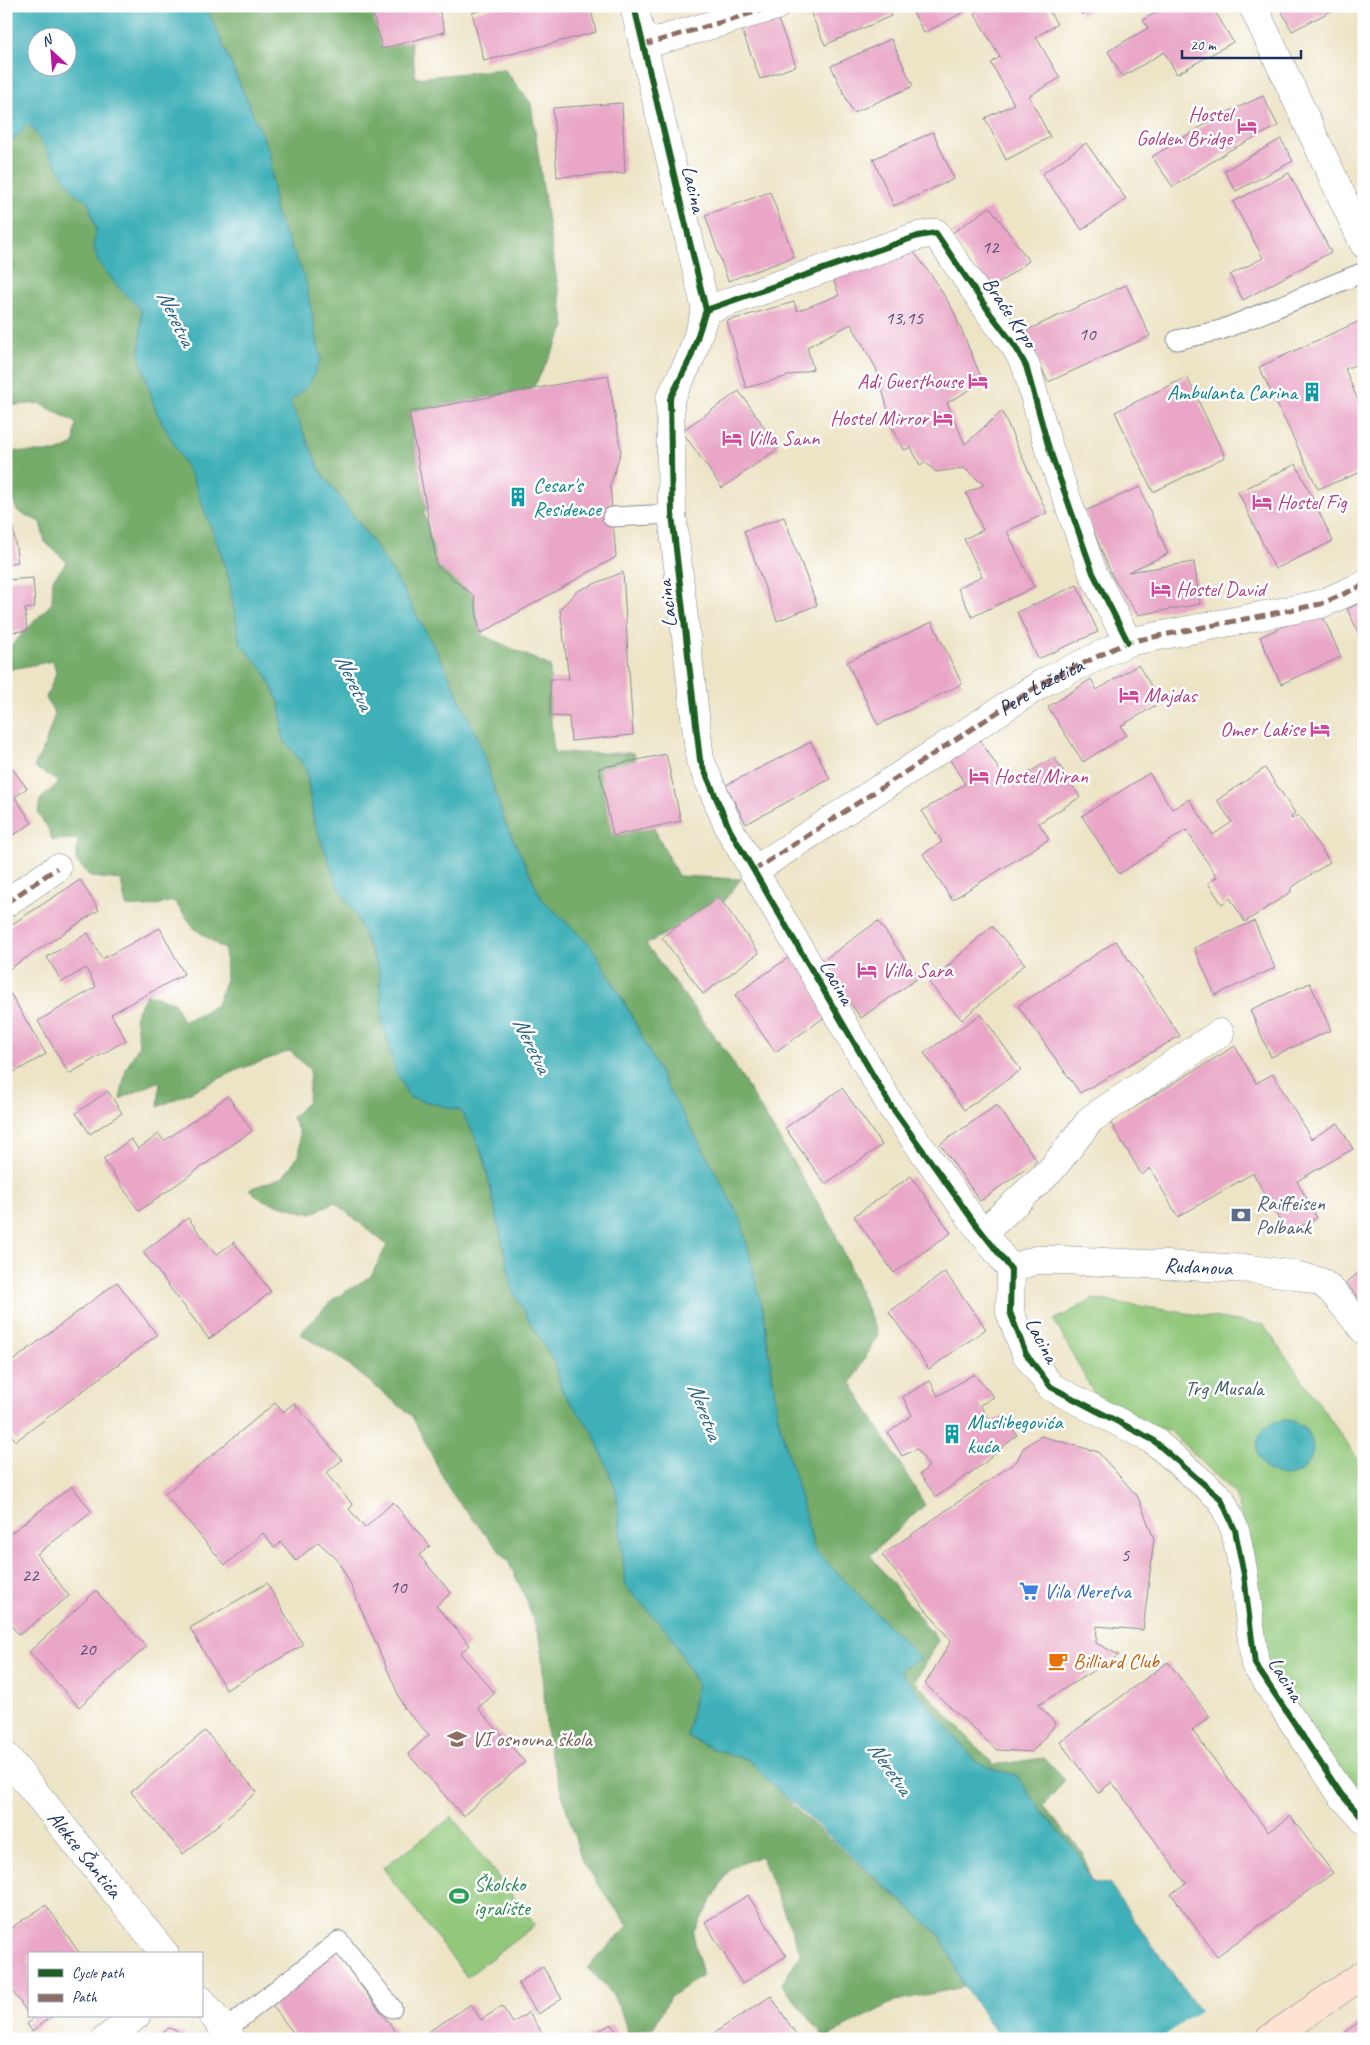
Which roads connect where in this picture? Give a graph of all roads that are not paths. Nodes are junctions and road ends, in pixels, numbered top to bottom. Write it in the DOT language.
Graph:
graph roads {
  1 [pos="634,6"];
  2 [pos="776,6"];
  3 [pos="1253,6"];
  4 [pos="643,45"];
  5 [pos="1364,244"];
  6 [pos="1364,272"];
  7 [pos="706,310"];
  8 [pos="1177,340"];
  9 [pos="672,514"];
  10 [pos="612,518"];
  11 [pos="1364,585"];
  12 [pos="1128,642"];
  13 [pos="57,868"];
  14 [pos="754,871"];
  15 [pos="6,904"];
  16 [pos="1220,1033"];
  17 [pos="983,1233"];
  18 [pos="1011,1269"];
  19 [pos="1364,1330"];
  20 [pos="6,1756"];
  21 [pos="1364,1820"];
  22 [pos="162,1952"];
  23 [pos="1364,1974"];
  24 [pos="202,2001"];
  25 [pos="392,2008"];
  26 [pos="133,2018"];
  27 [pos="229,2034"];
  28 [pos="106,2039"];
  29 [pos="1269,2039"];
  1 -- 4 [label="street, Lacina"];
  2 -- 4 [label="street"];
  3 -- 5 [label="street"];
  4 -- 7 [label="street, Lacina"];
  6 -- 8 [label="lane"];
  7 -- 9 [label="street, Lacina"];
  7 -- 12 [label="street, Braće Krpo"];
  9 -- 10 [label="lane"];
  9 -- 14 [label="street, Lacina"];
  11 -- 12 [label="street, Pere Lažetića"];
  12 -- 14 [label="street, Pere Lažetića"];
  13 -- 15 [label="street"];
  14 -- 17 [label="street, Lacina"];
  16 -- 17 [label="street"];
  17 -- 18 [label="street, Lacina"];
  18 -- 19 [label="street, Rudanova"];
  18 -- 21 [label="street, Lacina"];
  20 -- 22 [label="street, Alekse Šantića"];
  23 -- 29 [label="street"];
  24 -- 27 [label="street"];
  25 -- 27 [label="lane"];
  26 -- 28 [label="street"];
}
